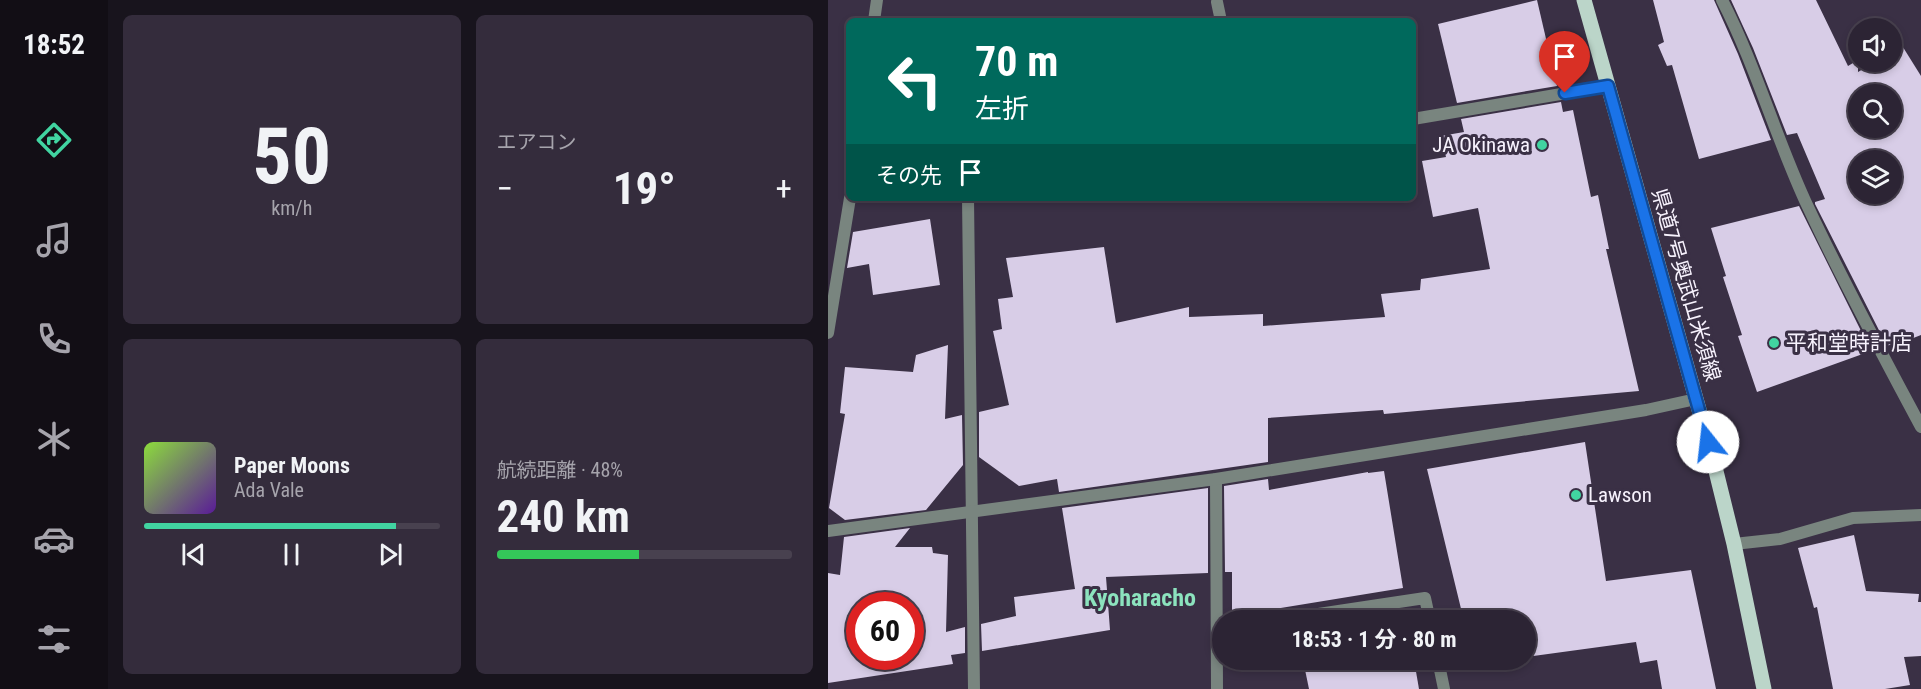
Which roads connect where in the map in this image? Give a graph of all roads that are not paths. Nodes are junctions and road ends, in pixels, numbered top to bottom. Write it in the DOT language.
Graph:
graph roads {
  1 [pos="877,0"];
  2 [pos="1584,0"];
  3 [pos="1722,0"];
  4 [pos="1218,2"];
  5 [pos="874,18"];
  6 [pos="1221,18"];
  7 [pos="1608,86"];
  8 [pos="1416,118"];
  9 [pos="850,201"];
  10 [pos="968,201"];
  11 [pos="828,333"];
  12 [pos="1696,399"];
  13 [pos="1921,427"];
  14 [pos="1216,479"];
  15 [pos="973,512"];
  16 [pos="1921,515"];
  17 [pos="828,531"];
  18 [pos="1734,544"];
  19 [pos="1219,610"];
  20 [pos="1345,610"];
  21 [pos="1428,610"];
  22 [pos="1218,670"];
  23 [pos="1440,670"];
  24 [pos="975,689"];
  25 [pos="1217,689"];
  26 [pos="1444,689"];
  27 [pos="1764,689"];
  1 -- 5 [label="street"];
  2 -- 7 [label="main road, 県道7号奥武山米須線"];
  3 -- 13 [label="street"];
  4 -- 6 [label="street"];
  7 -- 8 [label="street"];
  7 -- 12 [label="main road, 県道7号奥武山米須線"];
  9 -- 11 [label="street"];
  10 -- 15 [label="street"];
  12 -- 14 [label="street"];
  12 -- 18 [label="main road, 県道7号奥武山米須線"];
  14 -- 15 [label="street"];
  14 -- 19 [label="street"];
  15 -- 17 [label="street"];
  15 -- 24 [label="street"];
  16 -- 18 [label="street"];
  18 -- 27 [label="main road, 県道7号奥武山米須線"];
  20 -- 21 [label="street"];
  22 -- 25 [label="street"];
  23 -- 26 [label="street"];
}
